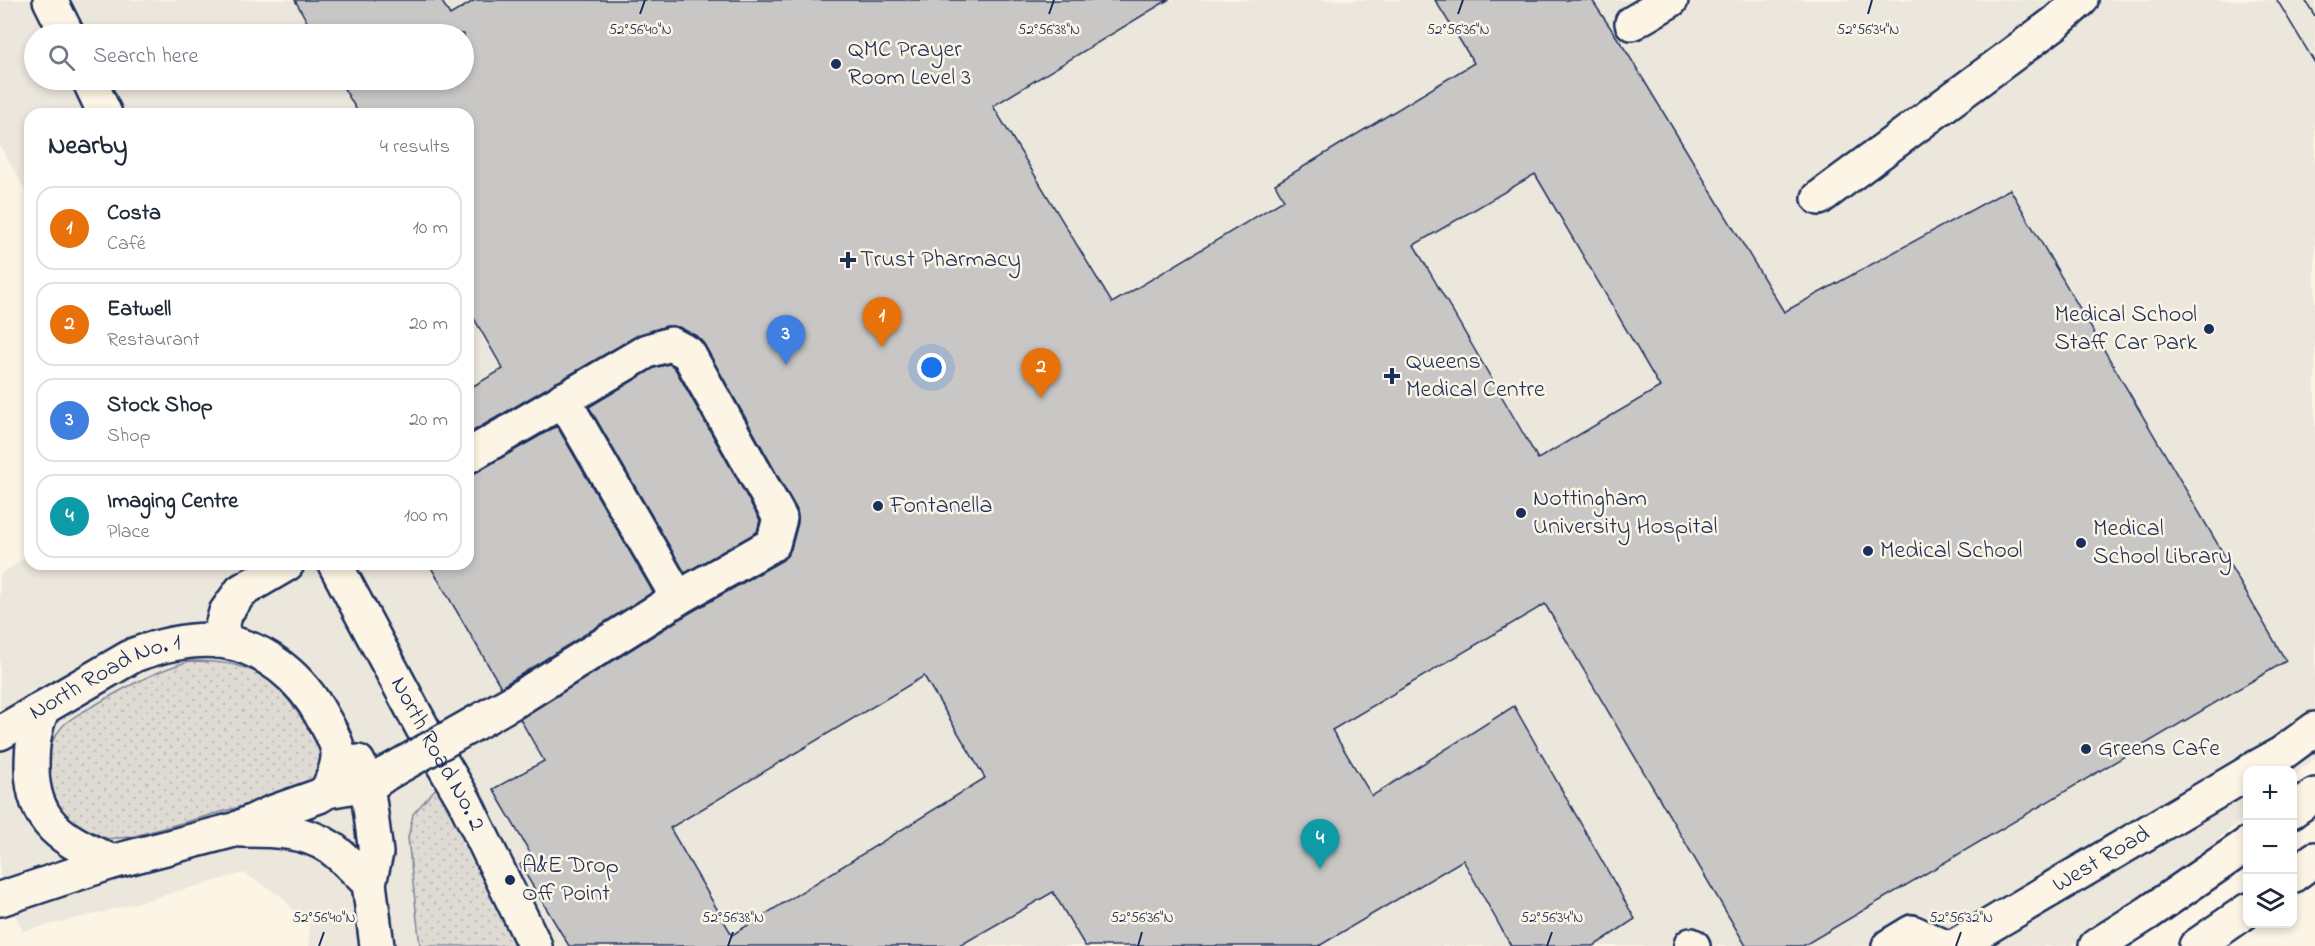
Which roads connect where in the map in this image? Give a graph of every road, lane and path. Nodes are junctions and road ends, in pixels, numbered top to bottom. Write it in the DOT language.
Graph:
graph roads {
  1 [pos="50,0"];
  2 [pos="1671,0"];
  3 [pos="2081,0"];
  4 [pos="1632,23"];
  5 [pos="62,24"];
  6 [pos="94,90"];
  7 [pos="102,108"];
  8 [pos="1820,198"];
  9 [pos="563,399"];
  10 [pos="474,452"];
  11 [pos="276,570"];
  12 [pos="338,570"];
  13 [pos="678,598"];
  14 [pos="218,641"];
  15 [pos="43,708"];
  16 [pos="2315,729"];
  17 [pos="330,731"];
  18 [pos="0,733"];
  19 [pos="2261,766"];
  20 [pos="2243,775"];
  21 [pos="377,778"];
  22 [pos="327,791"];
  23 [pos="2315,795"];
  24 [pos="2297,808"];
  25 [pos="234,830"];
  26 [pos="2243,847"];
  27 [pos="2315,859"];
  28 [pos="112,862"];
  29 [pos="2295,874"];
  30 [pos="369,883"];
  31 [pos="0,899"];
  32 [pos="2243,912"];
  33 [pos="377,946"];
  34 [pos="535,946"];
  35 [pos="1889,946"];
  36 [pos="1943,946"];
  37 [pos="1955,946"];
  38 [pos="2096,946"];
  39 [pos="2196,946"];
  1 -- 5 [label="main road"];
  2 -- 4 [label="main road"];
  3 -- 8 [label="main road"];
  6 -- 7 [label="main road"];
  9 -- 10 [label="main road"];
  9 -- 13 [label="main road"];
  9 -- 13 [label="main road"];
  11 -- 14 [label="main road"];
  12 -- 34 [label="main road, North Road No. 2"];
  13 -- 21 [label="main road, bridge"];
  14 -- 15 [label="main road, North Road No. 1"];
  14 -- 17 [label="main road, North Road No. 1"];
  15 -- 18 [label="main road, North Road No. 1"];
  15 -- 28 [label="main road"];
  16 -- 19 [label="main road"];
  17 -- 21 [label="main road"];
  17 -- 22 [label="main road"];
  20 -- 37 [label="main road, West Road"];
  21 -- 22 [label="main road"];
  21 -- 30 [label="main road"];
  22 -- 25 [label="main road"];
  23 -- 24 [label="main road"];
  25 -- 28 [label="main road"];
  25 -- 30 [label="main road"];
  26 -- 38 [label="main road"];
  27 -- 29 [label="main road"];
  28 -- 31 [label="main road"];
  30 -- 33 [label="main road"];
  32 -- 39 [label="main road"];
  35 -- 36 [label="main road"];
}
